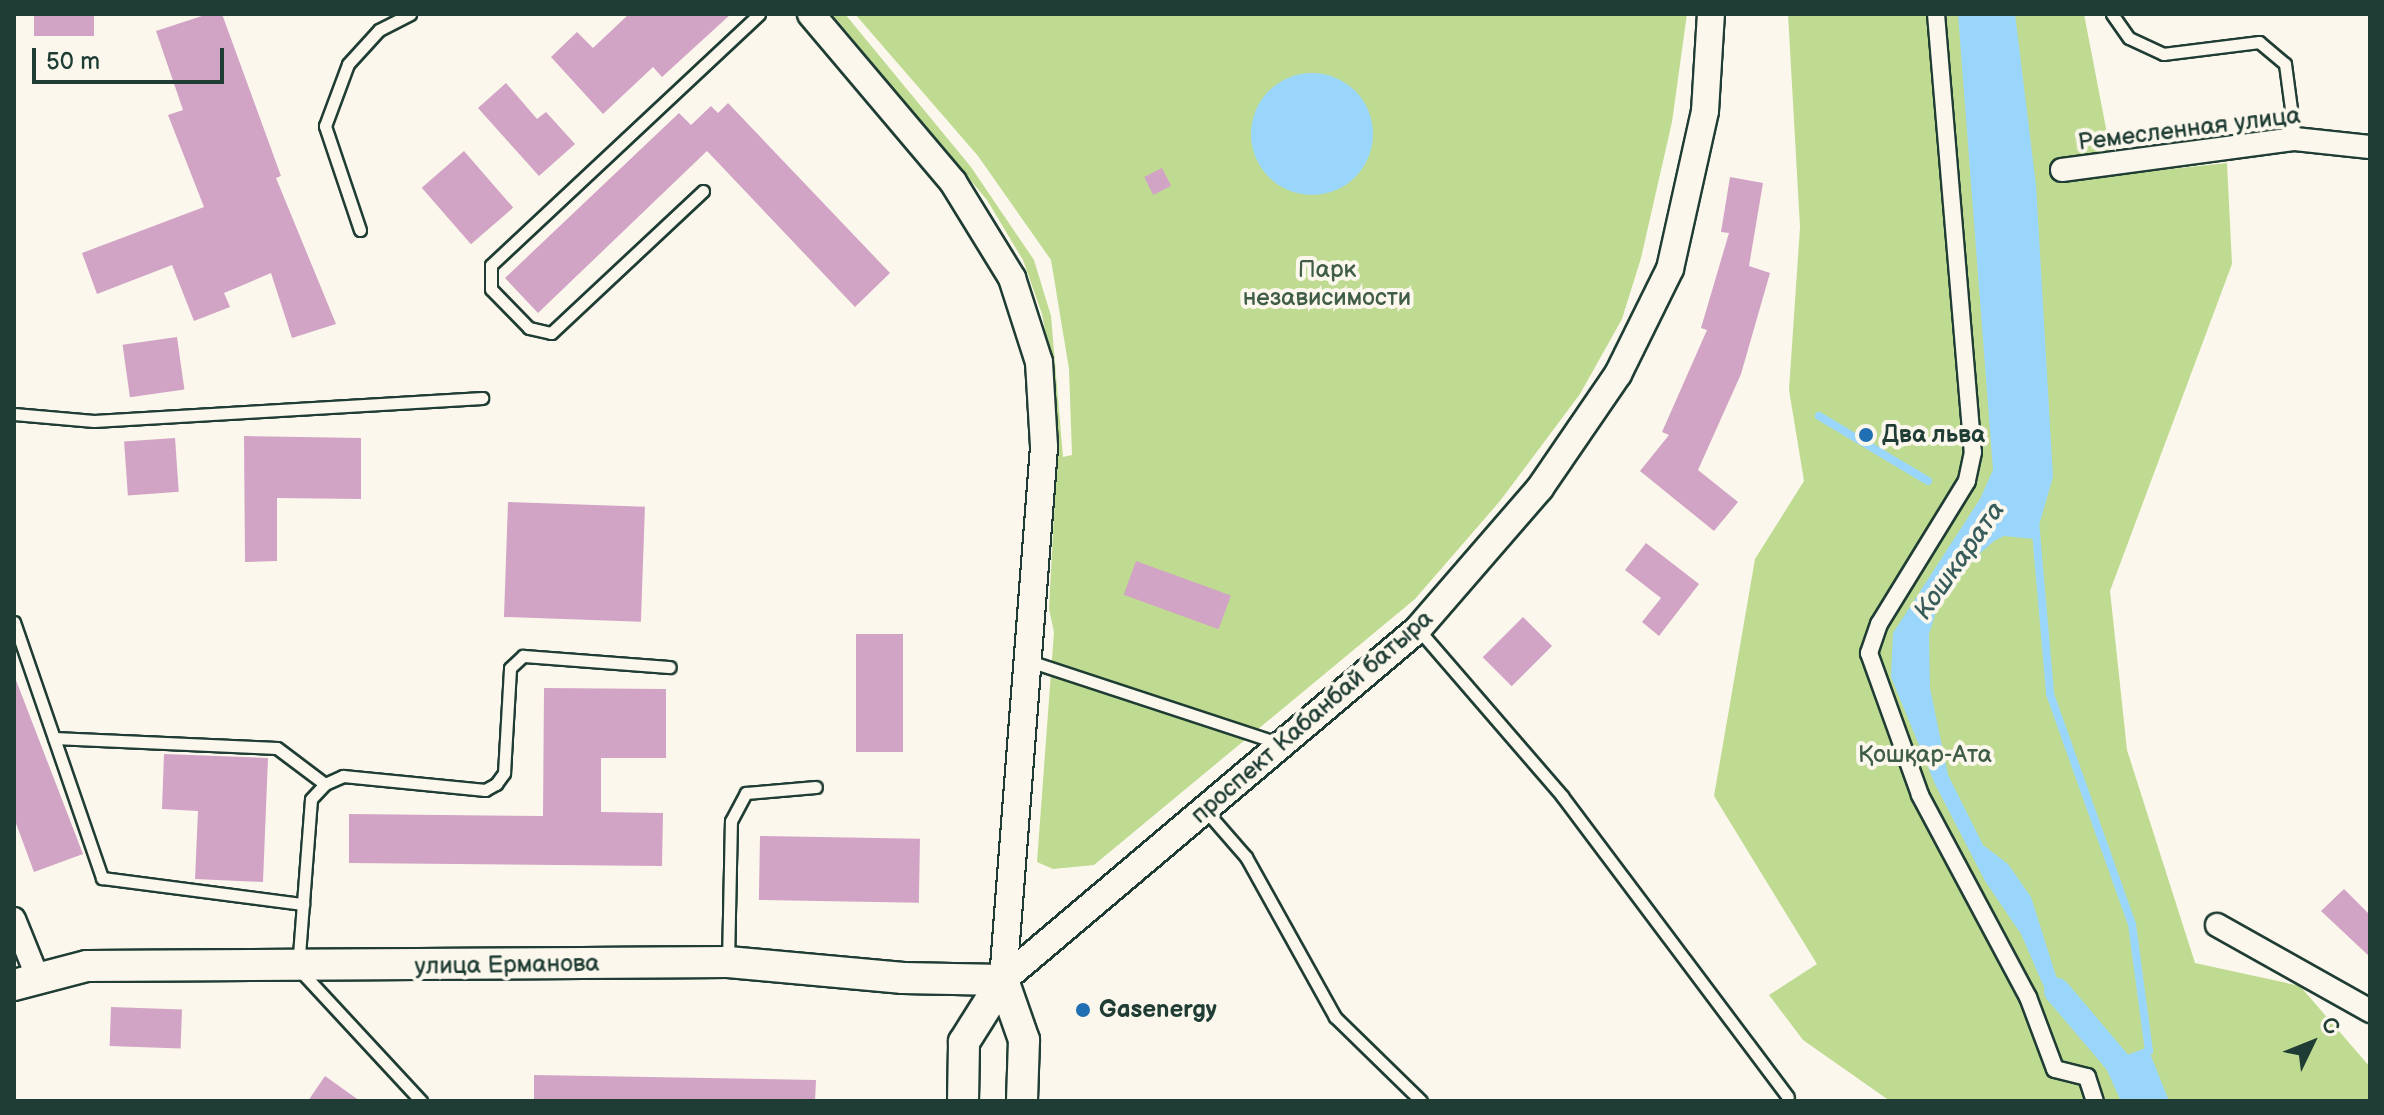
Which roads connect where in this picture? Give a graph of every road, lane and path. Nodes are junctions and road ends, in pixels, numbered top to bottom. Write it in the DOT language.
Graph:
graph roads {
  1 [pos="410,14"];
  2 [pos="759,14"];
  3 [pos="811,14"];
  4 [pos="1711,14"];
  5 [pos="1936,14"];
  6 [pos="2112,14"];
  7 [pos="2295,139"];
  8 [pos="2370,147"];
  9 [pos="2062,170"];
  10 [pos="703,191"];
  11 [pos="360,230"];
  12 [pos="482,398"];
  13 [pos="14,414"];
  14 [pos="14,622"];
  15 [pos="1418,629"];
  16 [pos="1029,661"];
  17 [pos="670,667"];
  18 [pos="54,738"];
  19 [pos="1285,745"];
  20 [pos="325,784"];
  21 [pos="816,787"];
  22 [pos="1206,811"];
  23 [pos="303,904"];
  24 [pos="14,919"];
  25 [pos="2217,925"];
  26 [pos="728,962"];
  27 [pos="298,968"];
  28 [pos="1003,980"];
  29 [pos="25,981"];
  30 [pos="2370,1011"];
  31 [pos="1788,1097"];
  32 [pos="421,1101"];
  33 [pos="963,1101"];
  34 [pos="1022,1101"];
  35 [pos="1421,1101"];
  36 [pos="2095,1101"];
  1 -- 11 [label="lane"];
  2 -- 10 [label="lane"];
  3 -- 16 [label="street"];
  4 -- 15 [label="street, проспект Кабанбай батыра"];
  5 -- 36 [label="street"];
  6 -- 7 [label="lane"];
  7 -- 8 [label="street, Ремесленная улица"];
  7 -- 9 [label="street, Ремесленная улица"];
  12 -- 13 [label="lane"];
  14 -- 18 [label="lane"];
  15 -- 19 [label="street, проспект Кабанбай батыра"];
  15 -- 31 [label="lane"];
  16 -- 19 [label="lane"];
  16 -- 28 [label="street"];
  17 -- 20 [label="lane"];
  18 -- 20 [label="lane"];
  18 -- 23 [label="lane"];
  19 -- 22 [label="street, проспект Кабанбай батыра"];
  20 -- 23 [label="lane"];
  21 -- 26 [label="lane"];
  22 -- 28 [label="street, проспект Кабанбай батыра"];
  22 -- 35 [label="lane"];
  23 -- 27 [label="lane"];
  24 -- 29 [label="street"];
  25 -- 30 [label="street"];
  26 -- 27 [label="main road, улица Ерманова"];
  26 -- 28 [label="main road, улица Ерманова"];
  27 -- 29 [label="main road, улица Ерманова"];
  27 -- 32 [label="lane"];
  28 -- 33 [label="main road"];
  28 -- 34 [label="main road"];
}
